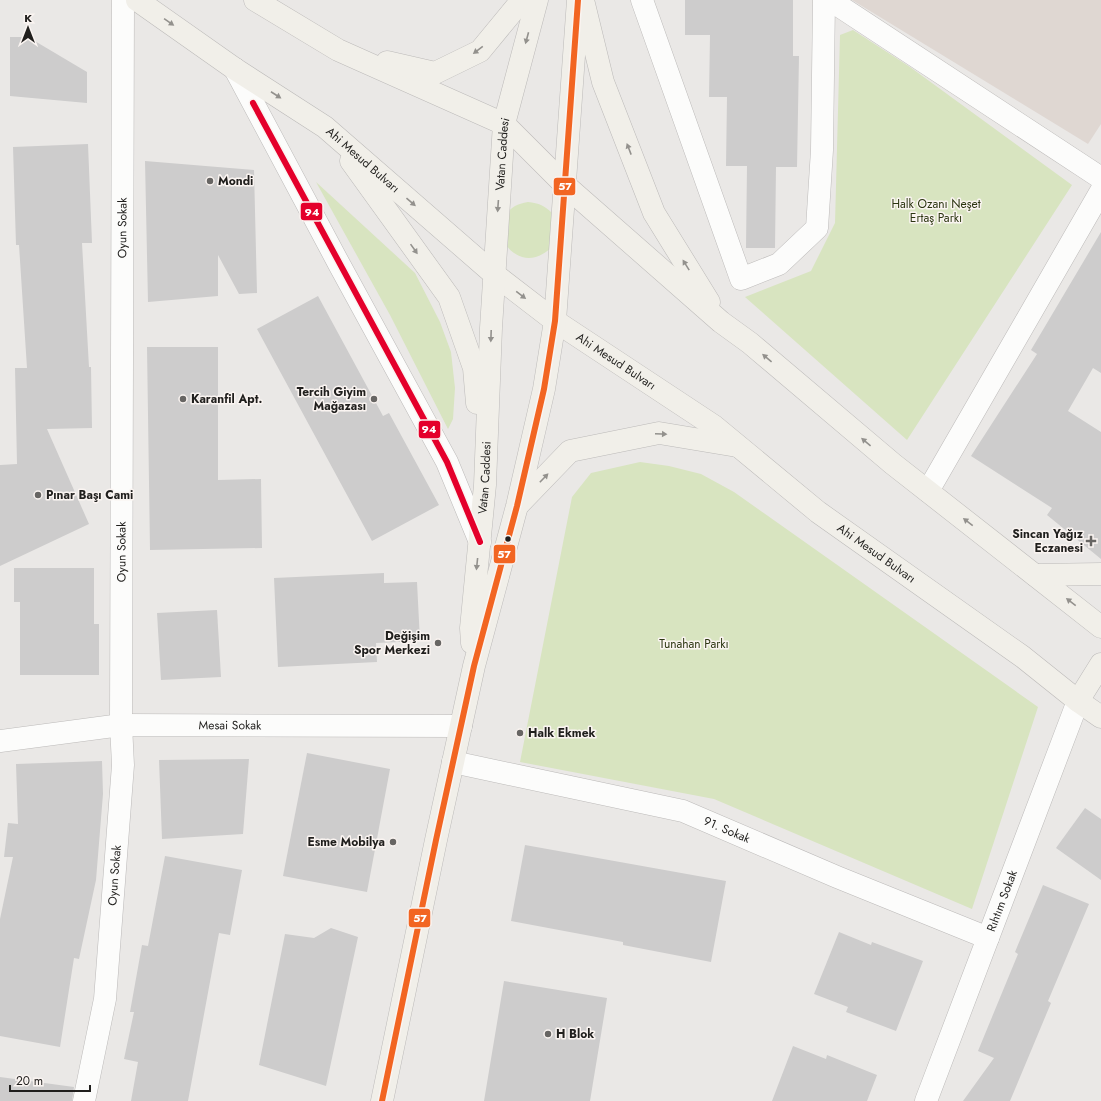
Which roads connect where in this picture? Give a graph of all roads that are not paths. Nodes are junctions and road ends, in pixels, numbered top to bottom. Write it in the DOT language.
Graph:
graph roads {
  1 [pos="123,0"];
  2 [pos="137,0"];
  3 [pos="255,0"];
  4 [pos="522,0"];
  5 [pos="537,0"];
  6 [pos="578,0"];
  7 [pos="583,0"];
  8 [pos="642,0"];
  9 [pos="824,0"];
  10 [pos="830,0"];
  11 [pos="338,50"];
  12 [pos="235,69"];
  13 [pos="504,124"];
  14 [pos="325,127"];
  15 [pos="1101,178"];
  16 [pos="566,186"];
  17 [pos="1101,191"];
  18 [pos="494,274"];
  19 [pos="555,321"];
  20 [pos="721,322"];
  21 [pos="738,446"];
  22 [pos="486,484"];
  23 [pos="928,491"];
  24 [pos="517,506"];
  25 [pos="480,542"];
  26 [pos="1101,574"];
  27 [pos="1035,575"];
  28 [pos="1101,627"];
  29 [pos="1101,664"];
  30 [pos="474,666"];
  31 [pos="1078,701"];
  32 [pos="1101,717"];
  33 [pos="121,725"];
  34 [pos="461,726"];
  35 [pos="0,741"];
  36 [pos="453,762"];
  37 [pos="988,938"];
  38 [pos="84,1101"];
  39 [pos="382,1101"];
  40 [pos="926,1101"];
  1 -- 33 [label="street, Oyun Sokak"];
  2 -- 12 [label="main road, Ahi Mesud Bulvarı, one-way"];
  3 -- 11 [label="main road"];
  4 -- 11 [label="main road, one-way"];
  5 -- 13 [label="main road, Vatan Caddesi, one-way"];
  6 -- 16 [label="main road"];
  20 -- 7 [label="main road, one-way"];
  8 -- 9 [label="street"];
  10 -- 15 [label="street"];
  11 -- 13 [label="main road"];
  12 -- 14 [label="main road, Ahi Mesud Bulvarı, one-way"];
  12 -- 25 [label="street"];
  13 -- 16 [label="main road"];
  13 -- 18 [label="main road, Vatan Caddesi, one-way"];
  14 -- 18 [label="main road, Ahi Mesud Bulvarı, one-way"];
  14 -- 22 [label="main road, one-way"];
  16 -- 19 [label="main road"];
  16 -- 20 [label="main road"];
  17 -- 23 [label="street"];
  18 -- 19 [label="main road, Ahi Mesud Bulvarı, one-way"];
  18 -- 22 [label="main road, Vatan Caddesi, one-way"];
  19 -- 21 [label="main road, Ahi Mesud Bulvarı"];
  19 -- 24 [label="main road"];
  23 -- 20 [label="main road, one-way"];
  24 -- 21 [label="main road, one-way"];
  21 -- 31 [label="main road, Ahi Mesud Bulvarı"];
  22 -- 25 [label="main road, Vatan Caddesi"];
  27 -- 23 [label="main road, one-way"];
  24 -- 30 [label="main road"];
  25 -- 30 [label="main road, Vatan Caddesi, one-way"];
  26 -- 27 [label="main road"];
  28 -- 27 [label="main road, one-way"];
  29 -- 31 [label="main road"];
  30 -- 34 [label="main road"];
  31 -- 32 [label="main road, Ahi Mesud Bulvarı"];
  31 -- 37 [label="street, Rıhtım Sokak"];
  33 -- 34 [label="street, Mesai Sokak"];
  33 -- 35 [label="street, Mesai Sokak"];
  33 -- 38 [label="street, Oyun Sokak"];
  34 -- 36 [label="main road"];
  36 -- 37 [label="street, 91. Sokak"];
  36 -- 39 [label="main road"];
  37 -- 40 [label="street, Rıhtım Sokak"];
}
